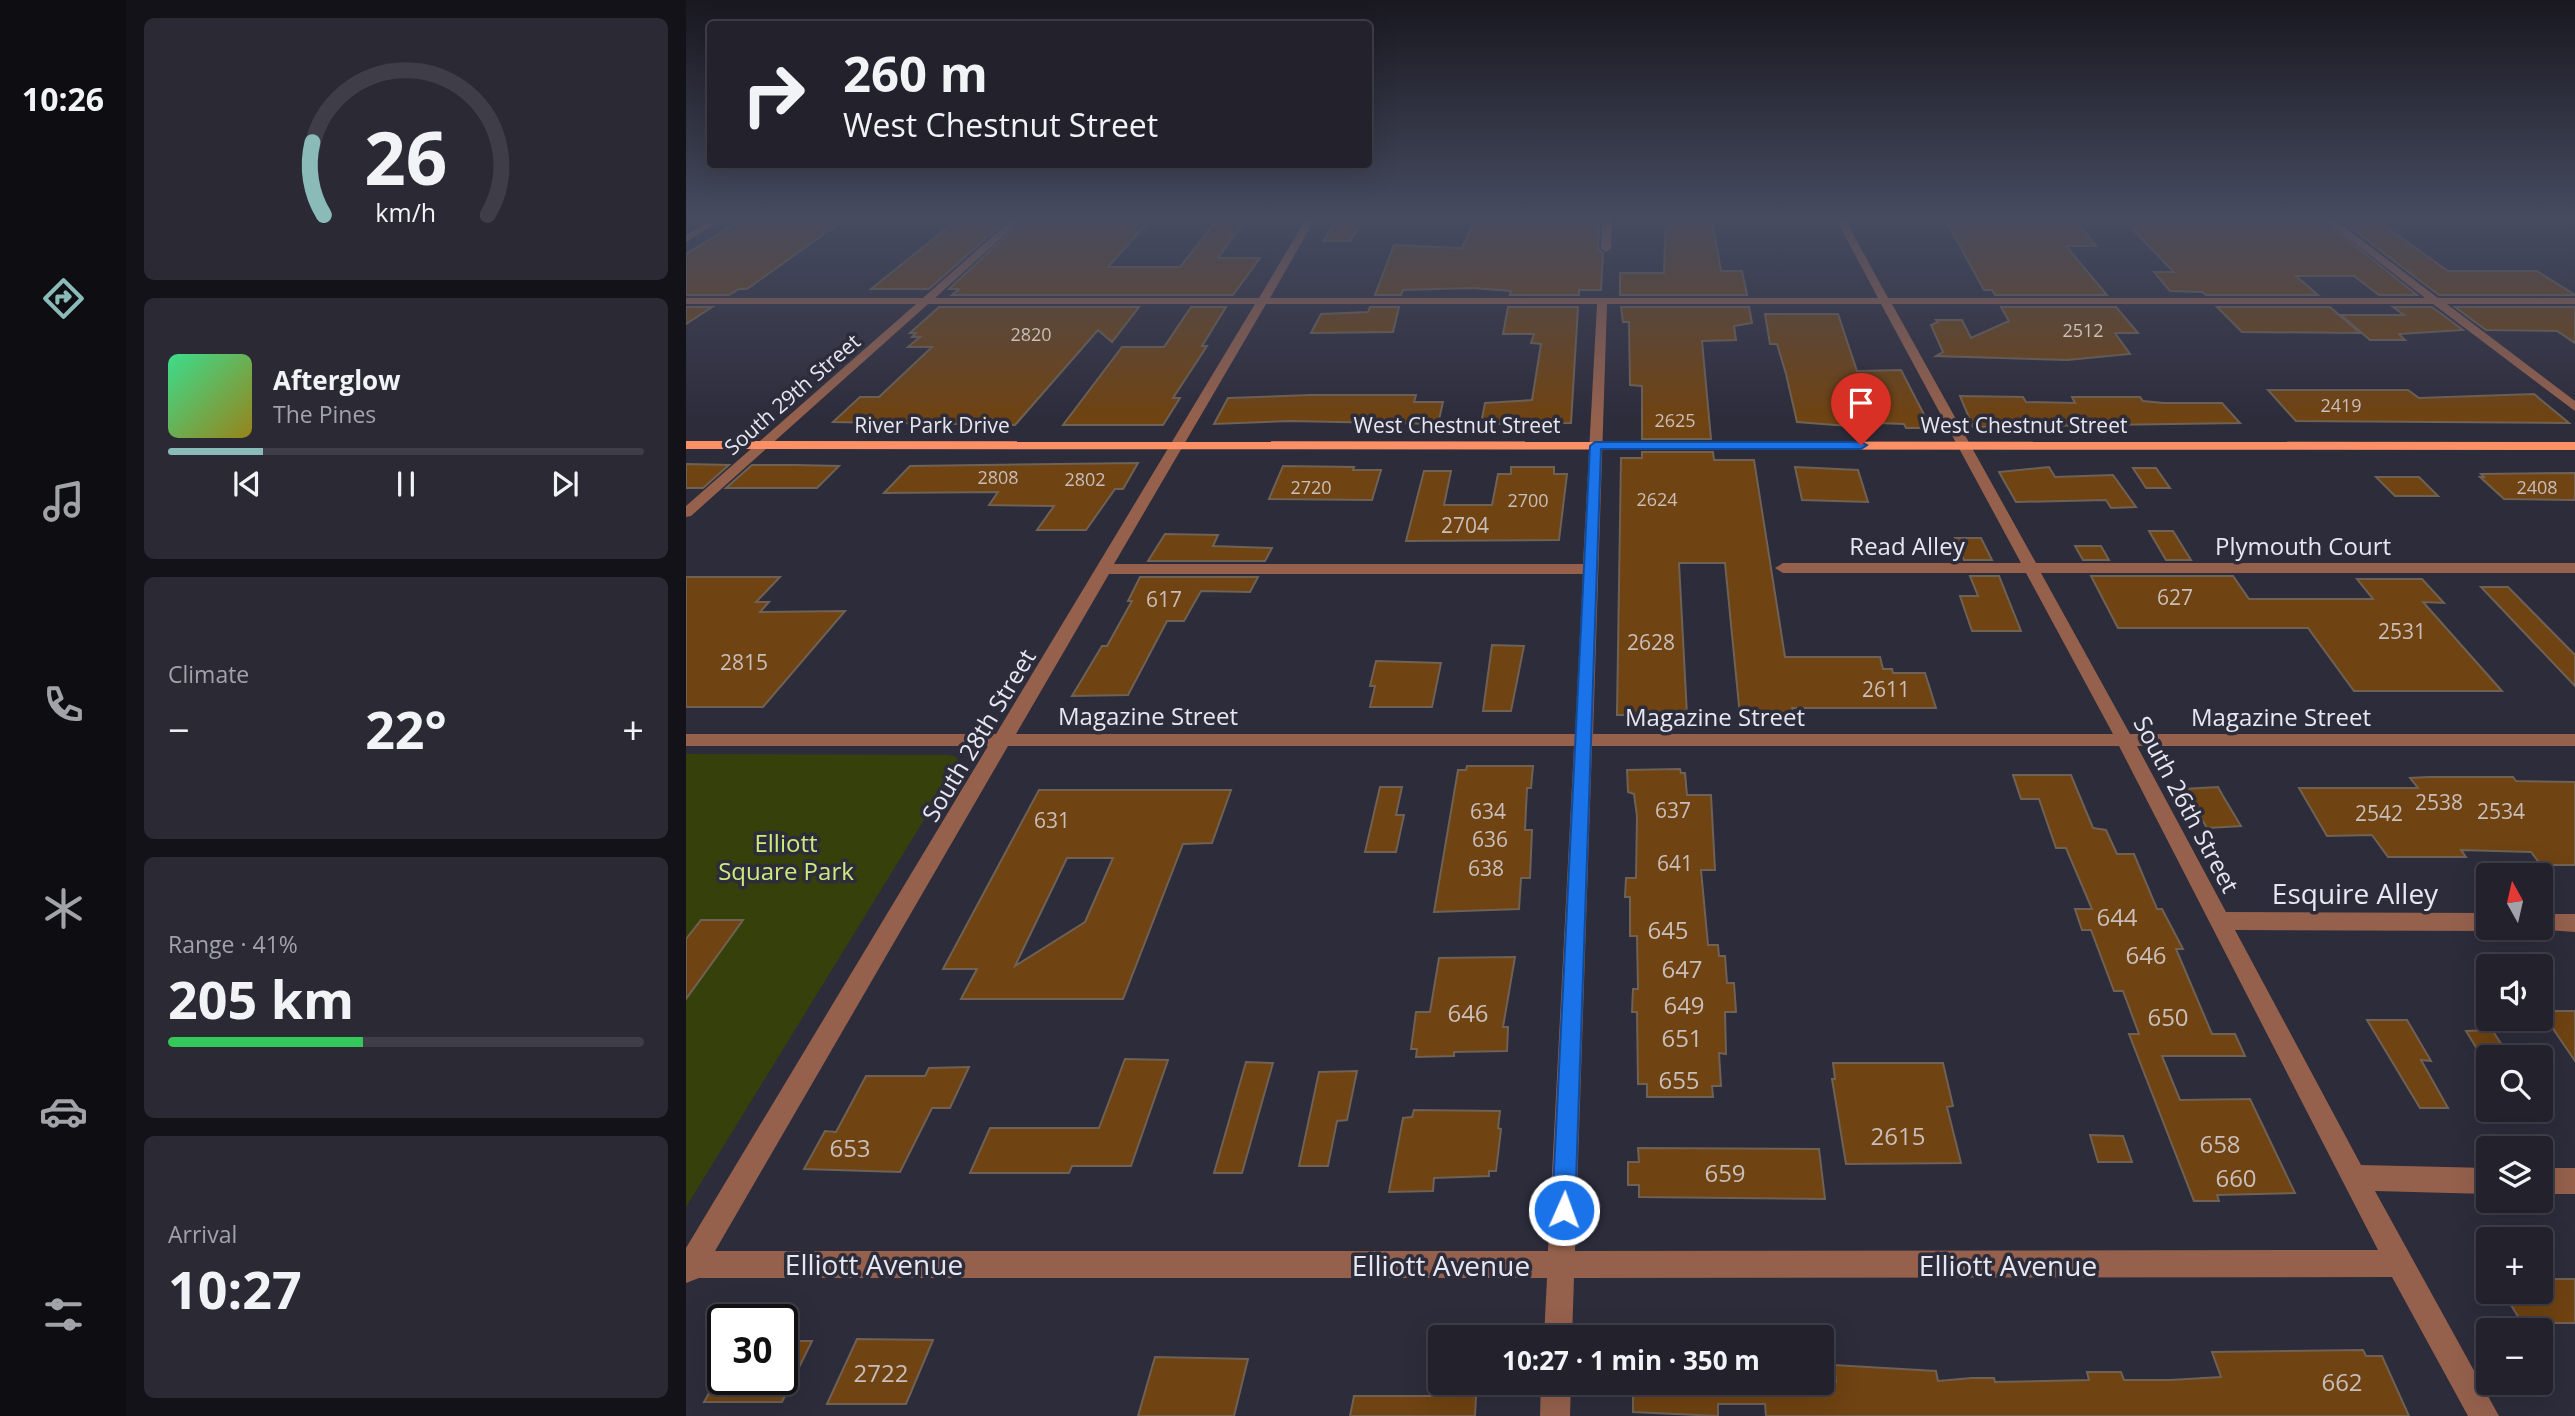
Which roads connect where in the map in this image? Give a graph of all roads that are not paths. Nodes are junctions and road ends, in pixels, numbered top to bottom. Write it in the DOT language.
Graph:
graph roads {
  1 [pos="943,285"];
  2 [pos="1273,285"];
  3 [pos="1875,285"];
  4 [pos="2414,285"];
  5 [pos="686,301"];
  6 [pos="925,301"];
  7 [pos="1884,301"];
  8 [pos="1263,302"];
  9 [pos="1602,302"];
  10 [pos="2436,302"];
  11 [pos="2575,302"];
  12 [pos="2575,407"];
  13 [pos="686,445"];
  14 [pos="762,446"];
  15 [pos="1178,446"];
  16 [pos="1595,446"];
  17 [pos="1964,446"];
  18 [pos="2575,446"];
  19 [pos="686,513"];
  20 [pos="2031,567"];
  21 [pos="1783,568"];
  22 [pos="2575,568"];
  23 [pos="1105,569"];
  24 [pos="1591,569"];
  25 [pos="686,740"];
  26 [pos="1004,740"];
  27 [pos="1584,740"];
  28 [pos="2125,740"];
  29 [pos="2575,740"];
  30 [pos="2221,920"];
  31 [pos="2476,922"];
  32 [pos="2553,923"];
  33 [pos="2575,923"];
  34 [pos="2354,1178"];
  35 [pos="2476,1181"];
  36 [pos="2553,1181"];
  37 [pos="2575,1181"];
  38 [pos="2399,1263"];
  39 [pos="1561,1265"];
  40 [pos="689,1269"];
  41 [pos="1558,1325"];
  42 [pos="1556,1395"];
  43 [pos="1555,1416"];
  44 [pos="2484,1416"];
  1 -- 6 [label="street, South 29th Street"];
  2 -- 8 [label="street, South 28th Street"];
  3 -- 7 [label="street, South 26th Street"];
  4 -- 10 [label="street"];
  5 -- 6 [label="street"];
  6 -- 8 [label="street"];
  6 -- 14 [label="street, South 29th Street"];
  7 -- 9 [label="street"];
  7 -- 10 [label="street"];
  7 -- 17 [label="street, South 26th Street"];
  8 -- 9 [label="street"];
  8 -- 15 [label="street, South 28th Street"];
  9 -- 16 [label="street"];
  10 -- 11 [label="street"];
  10 -- 12 [label="street"];
  13 -- 14 [label="main road, River Park Drive"];
  14 -- 15 [label="main road, River Park Drive"];
  14 -- 19 [label="street, South 29th Street"];
  15 -- 16 [label="main road, West Chestnut Street"];
  15 -- 23 [label="street, South 28th Street"];
  16 -- 17 [label="main road, West Chestnut Street"];
  16 -- 24 [label="street"];
  17 -- 18 [label="main road, West Chestnut Street"];
  17 -- 20 [label="street, South 26th Street"];
  20 -- 21 [label="street, Read Alley"];
  20 -- 22 [label="street, Plymouth Court"];
  20 -- 28 [label="street, South 26th Street"];
  23 -- 24 [label="street"];
  23 -- 26 [label="street, South 28th Street"];
  24 -- 27 [label="street"];
  25 -- 26 [label="street, Magazine Street"];
  26 -- 27 [label="street, Magazine Street"];
  26 -- 40 [label="street, South 28th Street"];
  27 -- 28 [label="street, Magazine Street"];
  27 -- 39 [label="street"];
  28 -- 29 [label="street, Magazine Street"];
  28 -- 30 [label="street, South 26th Street"];
  30 -- 31 [label="street, Esquire Alley"];
  30 -- 34 [label="street, South 26th Street"];
  32 -- 33 [label="street"];
  34 -- 35 [label="street"];
  34 -- 38 [label="street, South 26th Street"];
  36 -- 37 [label="street"];
  38 -- 39 [label="street, Elliott Avenue"];
  38 -- 44 [label="street, South 26th Street"];
  39 -- 40 [label="street, Elliott Avenue"];
  39 -- 41 [label="street"];
  42 -- 43 [label="street"];
}
